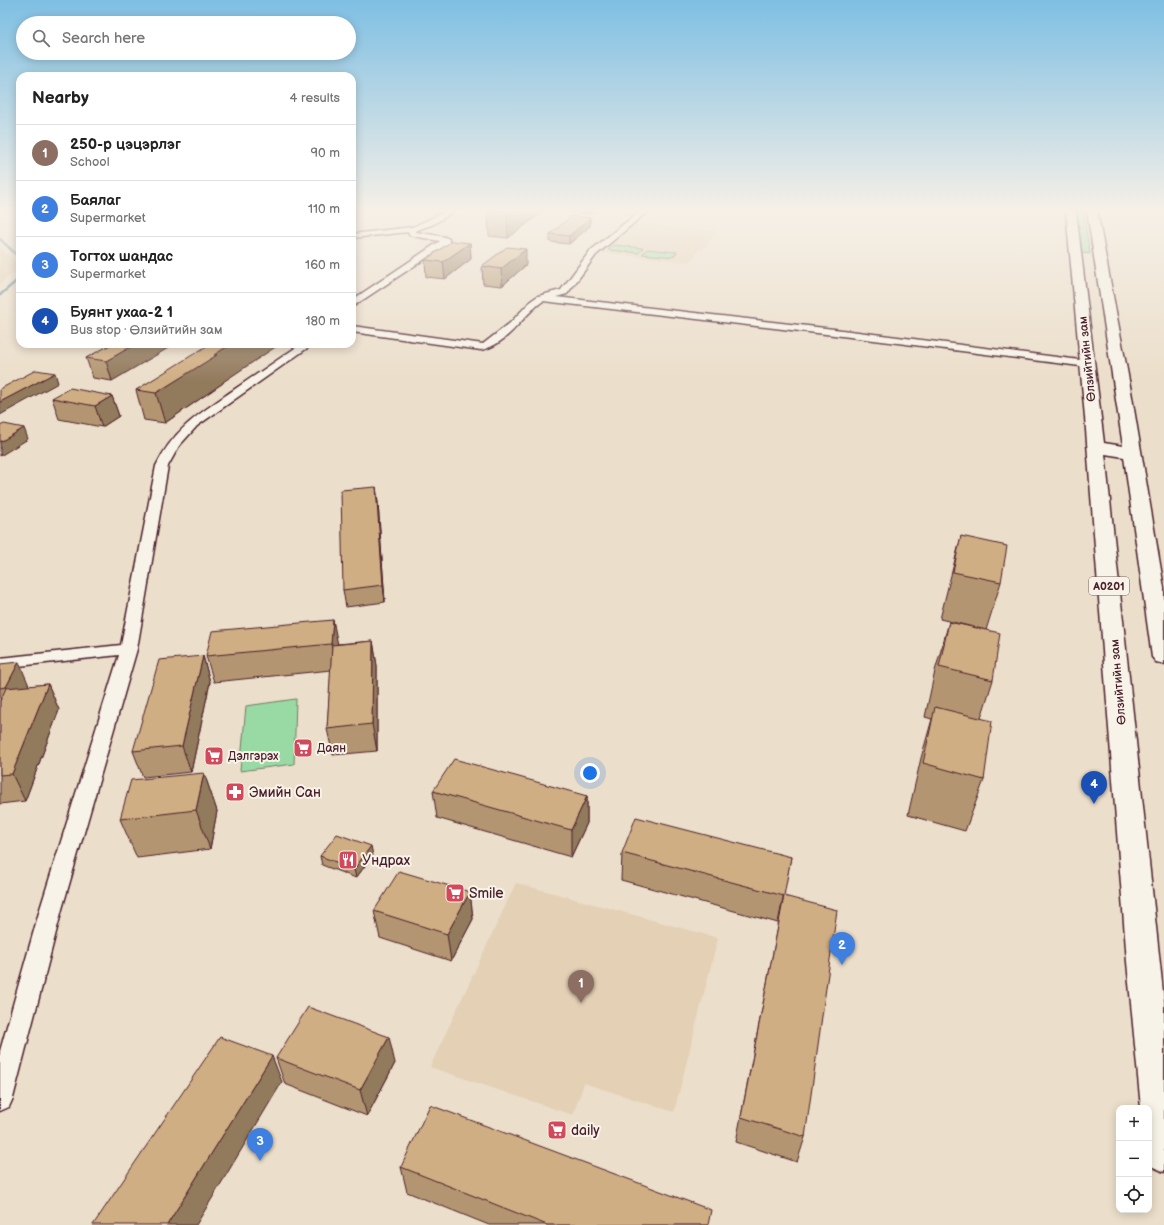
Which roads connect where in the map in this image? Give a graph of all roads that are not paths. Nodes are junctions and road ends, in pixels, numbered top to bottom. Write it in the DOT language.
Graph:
graph roads {
  1 [pos="405,268"];
  2 [pos="582,268"];
  3 [pos="1076,268"];
  4 [pos="1100,268"];
  5 [pos="541,298"];
  6 [pos="356,301"];
  7 [pos="356,330"];
  8 [pos="302,348"];
  9 [pos="1088,364"];
  10 [pos="1096,447"];
  11 [pos="1133,453"];
  12 [pos="129,649"];
  13 [pos="1164,657"];
  14 [pos="0,663"];
  15 [pos="0,1098"];
  16 [pos="1164,1153"];
  1 -- 6 [label="street"];
  2 -- 5 [label="street"];
  3 -- 9 [label="highway, Өлзийтийн зам / A0201"];
  4 -- 11 [label="highway"];
  5 -- 7 [label="street"];
  5 -- 9 [label="street"];
  8 -- 12 [label="street"];
  9 -- 10 [label="highway, Өлзийтийн зам / A0201"];
  10 -- 11 [label="highway"];
  10 -- 16 [label="highway, Өлзийтийн зам / A0201"];
  11 -- 13 [label="highway"];
  12 -- 14 [label="street"];
  12 -- 15 [label="street"];
}
